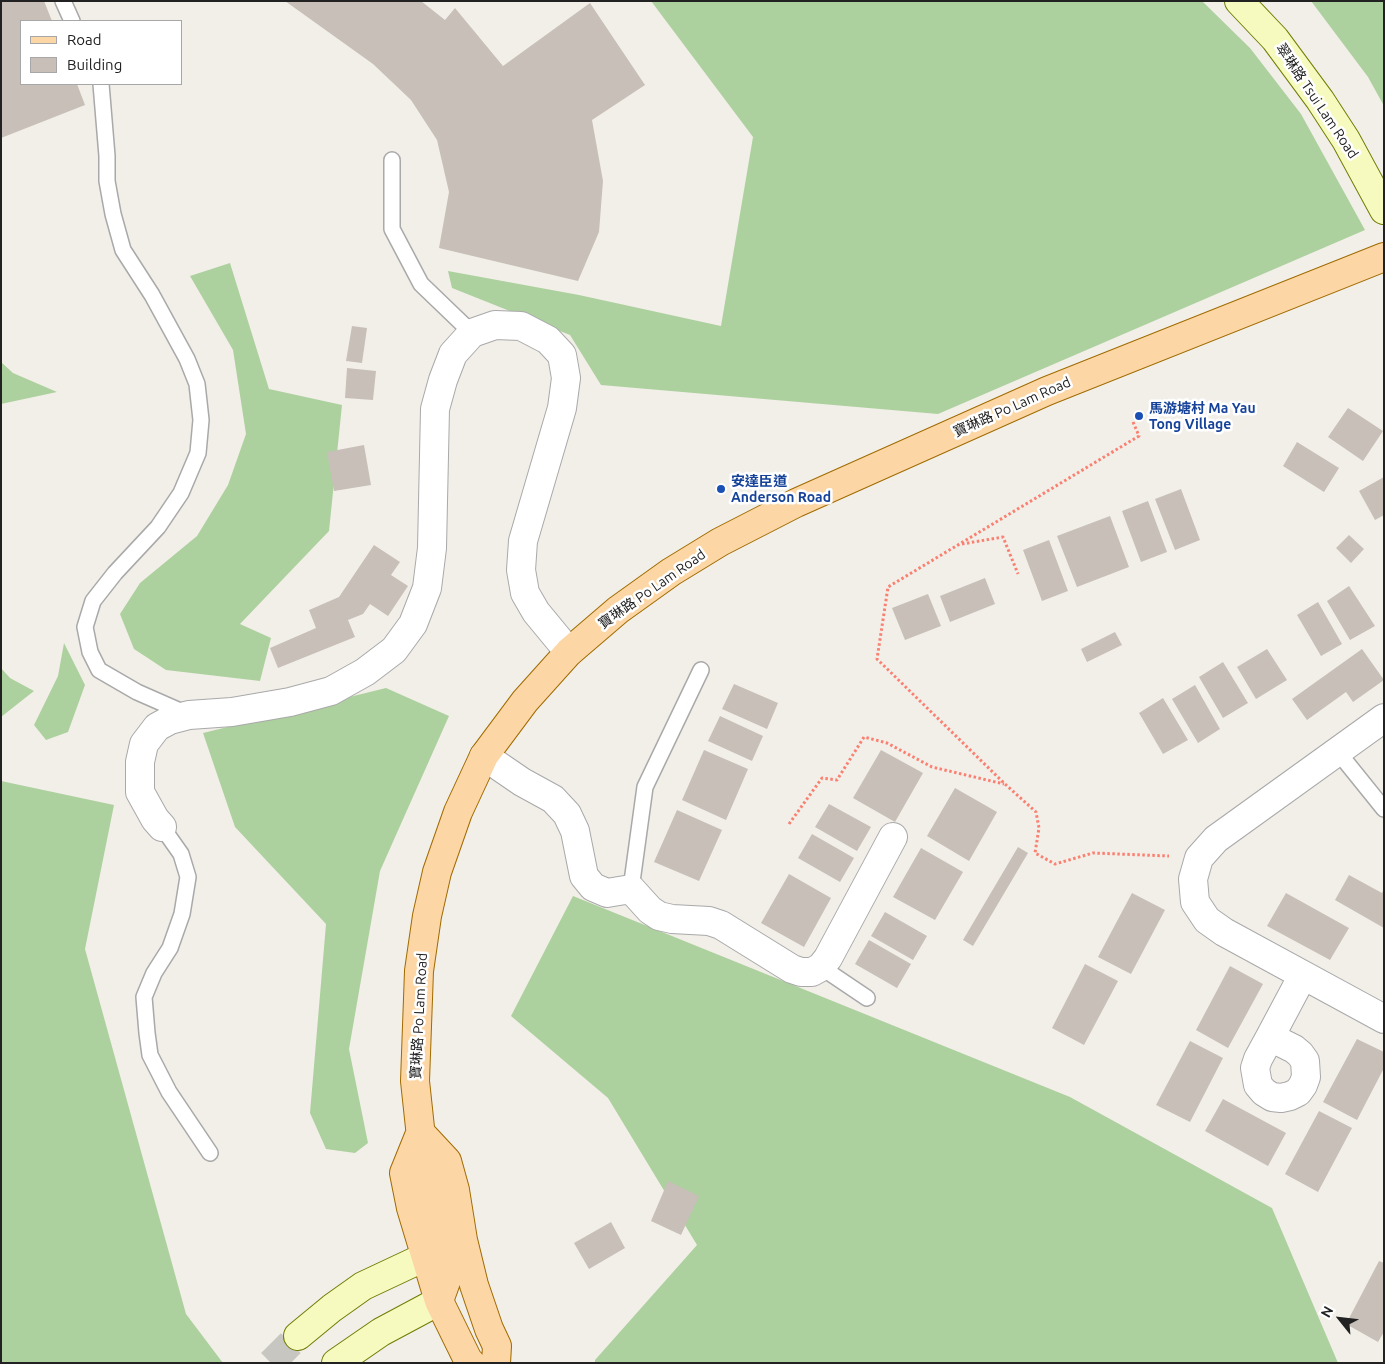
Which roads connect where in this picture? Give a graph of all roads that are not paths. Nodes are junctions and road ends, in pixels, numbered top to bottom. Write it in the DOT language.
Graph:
graph roads {
  1 [pos="63,1"];
  2 [pos="1239,1"];
  3 [pos="72,20"];
  4 [pos="101,85"];
  5 [pos="392,160"];
  6 [pos="1384,210"];
  7 [pos="1384,257"];
  8 [pos="472,333"];
  9 [pos="569,652"];
  10 [pos="701,670"];
  11 [pos="189,715"];
  12 [pos="1384,718"];
  13 [pos="1338,752"];
  14 [pos="484,756"];
  15 [pos="1384,809"];
  16 [pos="162,827"];
  17 [pos="893,837"];
  18 [pos="631,889"];
  19 [pos="821,967"];
  20 [pos="1303,975"];
  21 [pos="867,998"];
  22 [pos="1384,1019"];
  23 [pos="1270,1037"];
  24 [pos="210,1153"];
  25 [pos="446,1247"];
  26 [pos="439,1301"];
  27 [pos="298,1336"];
  28 [pos="336,1363"];
  29 [pos="471,1363"];
  30 [pos="496,1363"];
  1 -- 3 [label="lane"];
  2 -- 6 [label="street, 翠琳路 Tsui Lam Road"];
  4 -- 11 [label="lane"];
  5 -- 8 [label="lane"];
  7 -- 9 [label="main road, 寶琳路 Po Lam Road"];
  8 -- 9 [label="street"];
  8 -- 11 [label="street"];
  9 -- 14 [label="main road, 寶琳路 Po Lam Road"];
  10 -- 18 [label="lane"];
  11 -- 16 [label="street"];
  12 -- 13 [label="street"];
  13 -- 15 [label="lane"];
  13 -- 20 [label="street"];
  14 -- 18 [label="street"];
  14 -- 25 [label="main road, 寶琳路 Po Lam Road"];
  16 -- 24 [label="lane"];
  17 -- 19 [label="street"];
  18 -- 19 [label="street"];
  19 -- 21 [label="lane"];
  20 -- 22 [label="street"];
  20 -- 23 [label="street"];
  25 -- 26 [label="main road"];
  25 -- 27 [label="street"];
  25 -- 30 [label="main road"];
  26 -- 28 [label="street"];
  26 -- 29 [label="main road"];
}
